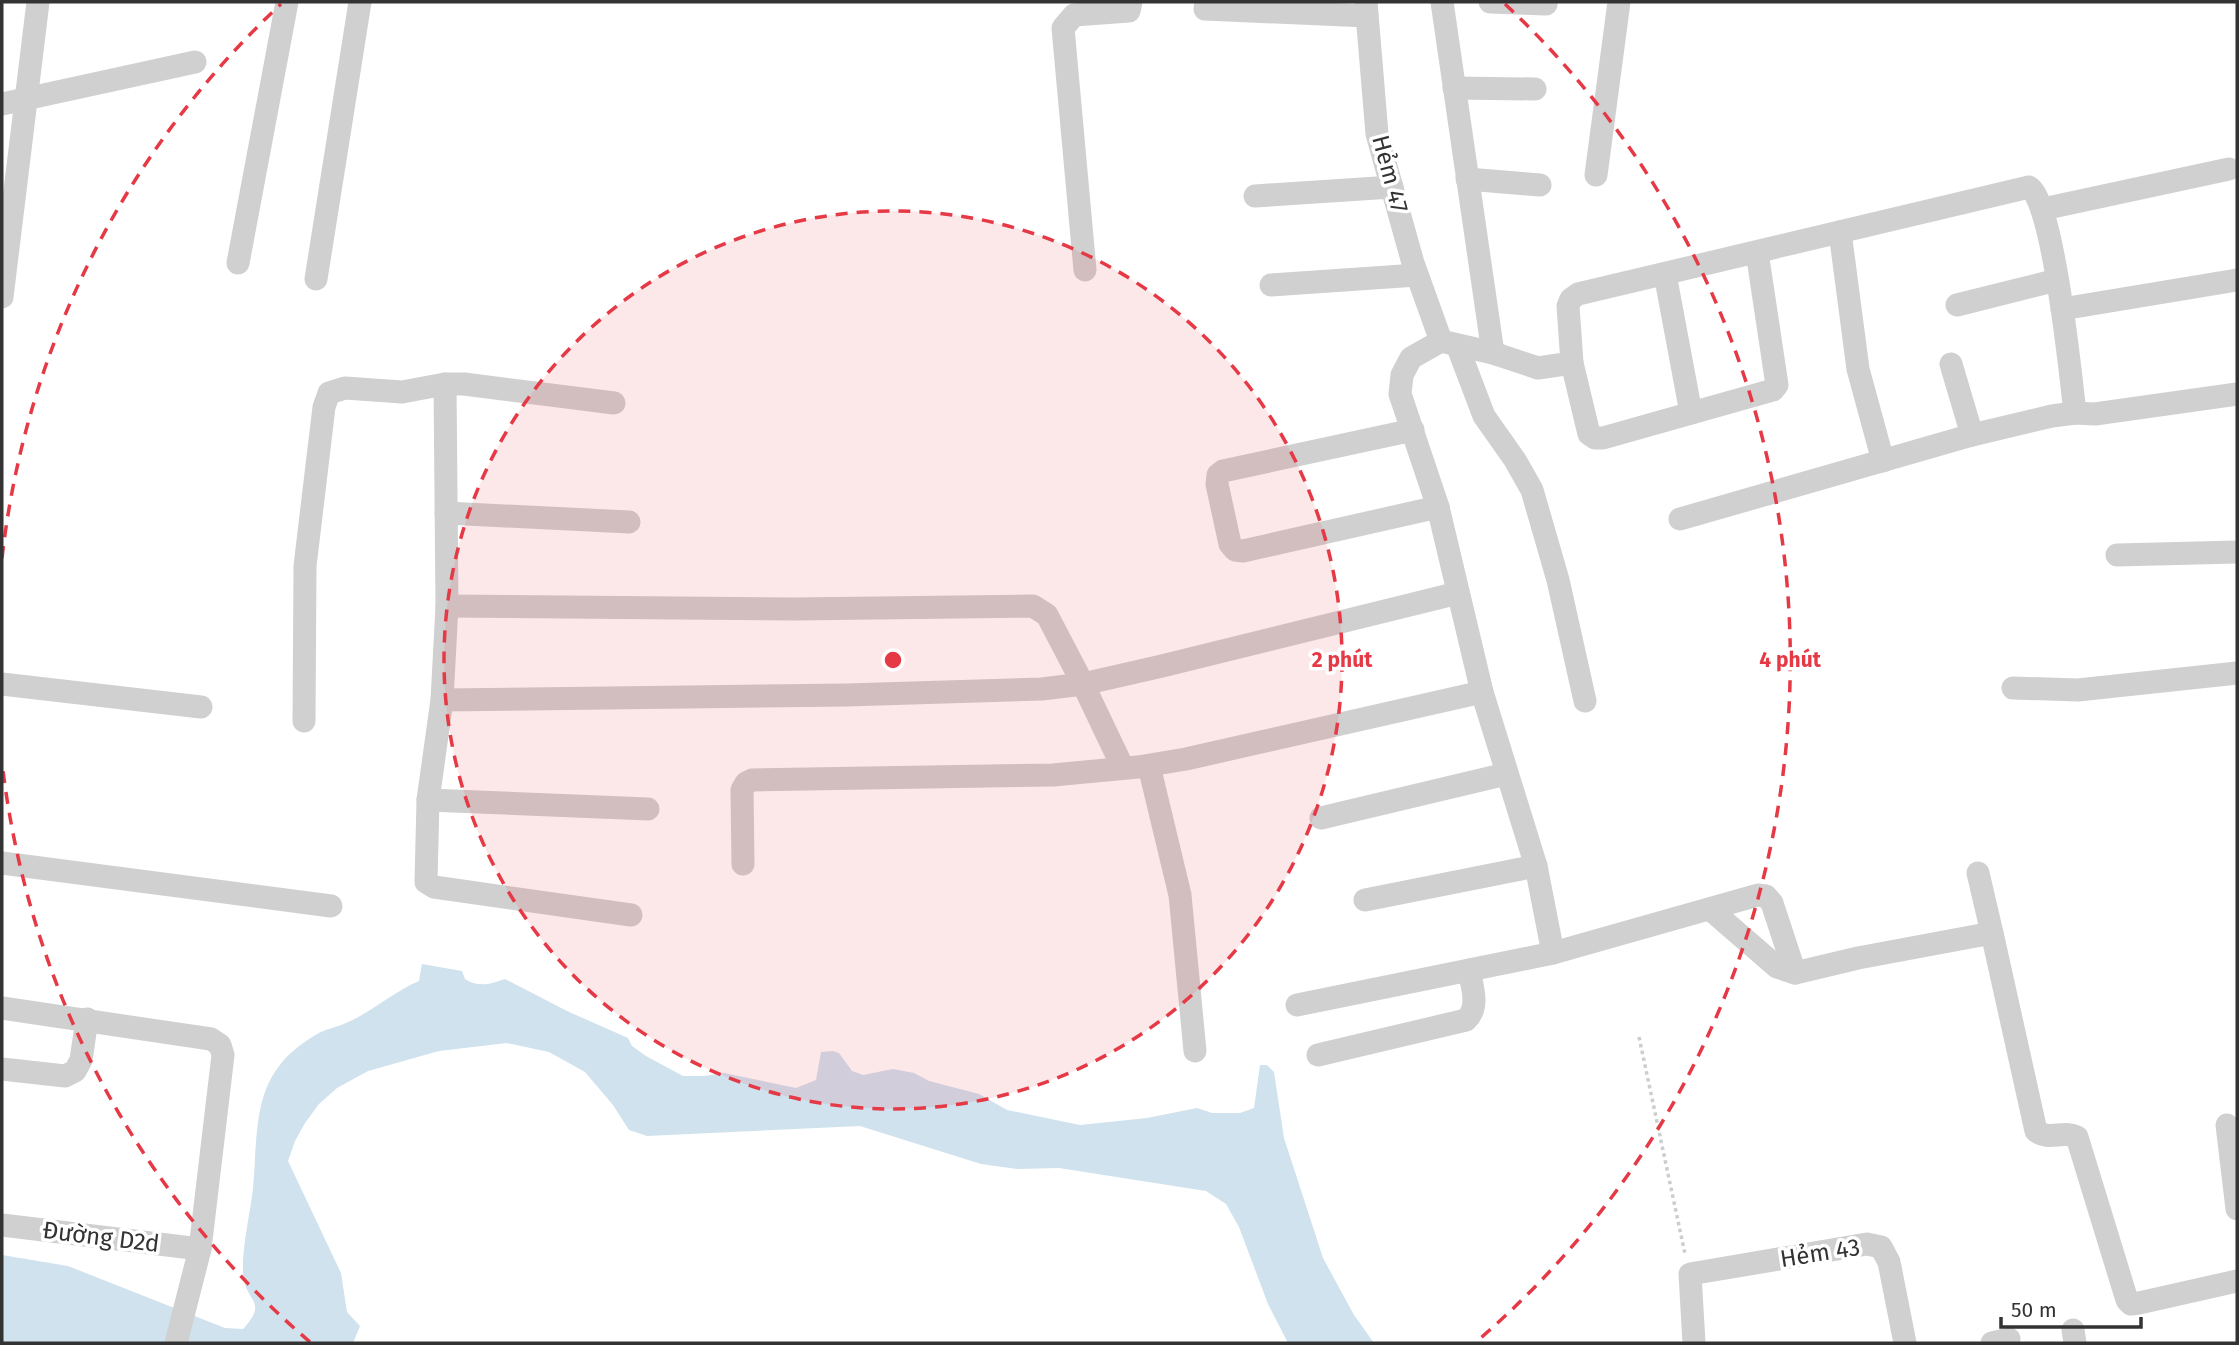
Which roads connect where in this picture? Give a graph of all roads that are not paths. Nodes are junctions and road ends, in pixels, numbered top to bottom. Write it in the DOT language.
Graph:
graph roads {
  1 [pos="38,2"];
  2 [pos="287,2"];
  3 [pos="360,2"];
  4 [pos="1131,2"];
  5 [pos="1206,2"];
  6 [pos="1443,2"];
  7 [pos="1490,2"];
  8 [pos="1619,2"];
  9 [pos="1546,4"];
  10 [pos="1366,9"];
  11 [pos="194,62"];
  12 [pos="1454,88"];
  13 [pos="1535,89"];
  14 [pos="26,99"];
  15 [pos="2,104"];
  16 [pos="2229,169"];
  17 [pos="1596,175"];
  18 [pos="1467,179"];
  19 [pos="1540,184"];
  20 [pos="1392,187"];
  21 [pos="1255,196"];
  22 [pos="2043,209"];
  23 [pos="1840,232"];
  24 [pos="1757,252"];
  25 [pos="238,263"];
  26 [pos="1085,270"];
  27 [pos="1665,274"];
  28 [pos="1418,275"];
  29 [pos="316,279"];
  30 [pos="2057,280"];
  31 [pos="2237,280"];
  32 [pos="1270,285"];
  33 [pos="2,297"];
  34 [pos="1957,305"];
  35 [pos="2062,309"];
  36 [pos="1449,343"];
  37 [pos="1493,353"];
  38 [pos="1572,363"];
  39 [pos="1951,363"];
  40 [pos="445,384"];
  41 [pos="2237,394"];
  42 [pos="614,403"];
  43 [pos="1691,413"];
  44 [pos="2075,413"];
  45 [pos="1413,430"];
  46 [pos="1972,435"];
  47 [pos="1883,461"];
  48 [pos="1438,507"];
  49 [pos="446,513"];
  50 [pos="1680,519"];
  51 [pos="629,522"];
  52 [pos="2237,552"];
  53 [pos="2117,555"];
  54 [pos="1458,593"];
  55 [pos="447,606"];
  56 [pos="2237,673"];
  57 [pos="2,684"];
  58 [pos="1083,684"];
  59 [pos="2013,688"];
  60 [pos="1482,692"];
  61 [pos="442,700"];
  62 [pos="1586,701"];
  63 [pos="201,707"];
  64 [pos="304,721"];
  65 [pos="1154,765"];
  66 [pos="1123,768"];
  67 [pos="1506,774"];
  68 [pos="428,800"];
  69 [pos="648,809"];
  70 [pos="1321,818"];
  71 [pos="2,863"];
  72 [pos="743,864"];
  73 [pos="1536,866"];
  74 [pos="1978,873"];
  75 [pos="1365,900"];
  76 [pos="331,906"];
  77 [pos="1710,909"];
  78 [pos="631,915"];
  79 [pos="1992,933"];
  80 [pos="1553,953"];
  81 [pos="1469,970"];
  82 [pos="1795,973"];
  83 [pos="1297,1005"];
  84 [pos="2,1007"];
  85 [pos="87,1019"];
  86 [pos="1195,1051"];
  87 [pos="1318,1055"];
  88 [pos="2,1069"];
  89 [pos="2227,1125"];
  90 [pos="2237,1209"];
  91 [pos="2,1225"];
  92 [pos="200,1249"];
  93 [pos="2237,1281"];
  94 [pos="176,1343"];
  95 [pos="1694,1343"];
  96 [pos="1905,1343"];
  1 -- 14 [label="street"];
  2 -- 25 [label="street"];
  3 -- 29 [label="street"];
  4 -- 26 [label="street"];
  5 -- 10 [label="street"];
  6 -- 12 [label="street"];
  7 -- 9 [label="street"];
  8 -- 17 [label="street"];
  10 -- 20 [label="street, Hẻm 47"];
  11 -- 14 [label="street"];
  12 -- 13 [label="street"];
  12 -- 18 [label="street"];
  14 -- 15 [label="street"];
  14 -- 33 [label="street"];
  16 -- 22 [label="street"];
  18 -- 19 [label="street"];
  18 -- 37 [label="street"];
  20 -- 21 [label="street"];
  20 -- 28 [label="street, Hẻm 47"];
  22 -- 23 [label="street"];
  22 -- 30 [label="street"];
  23 -- 24 [label="street"];
  23 -- 47 [label="street"];
  24 -- 27 [label="street"];
  24 -- 43 [label="street"];
  27 -- 38 [label="street"];
  27 -- 43 [label="street"];
  28 -- 32 [label="street"];
  28 -- 36 [label="street, Hẻm 47"];
  30 -- 34 [label="street"];
  30 -- 35 [label="street"];
  31 -- 35 [label="street"];
  35 -- 44 [label="street"];
  36 -- 37 [label="street"];
  36 -- 45 [label="street"];
  36 -- 62 [label="street, Hẻm 47"];
  37 -- 38 [label="street"];
  38 -- 43 [label="street"];
  39 -- 46 [label="street"];
  40 -- 42 [label="street"];
  40 -- 49 [label="street"];
  40 -- 64 [label="street"];
  41 -- 44 [label="street"];
  44 -- 46 [label="street"];
  45 -- 48 [label="street"];
  45 -- 48 [label="street"];
  46 -- 47 [label="street"];
  47 -- 50 [label="street"];
  48 -- 54 [label="street"];
  49 -- 51 [label="street"];
  49 -- 55 [label="street"];
  52 -- 53 [label="street"];
  54 -- 58 [label="street"];
  54 -- 60 [label="street"];
  55 -- 58 [label="street"];
  55 -- 61 [label="street"];
  56 -- 59 [label="street"];
  57 -- 63 [label="street"];
  58 -- 61 [label="street"];
  58 -- 66 [label="street"];
  60 -- 65 [label="street"];
  60 -- 67 [label="street"];
  61 -- 68 [label="street"];
  65 -- 66 [label="street"];
  65 -- 86 [label="street"];
  66 -- 72 [label="street"];
  67 -- 70 [label="street"];
  67 -- 73 [label="street"];
  68 -- 69 [label="street"];
  68 -- 78 [label="street"];
  71 -- 76 [label="street"];
  73 -- 75 [label="street"];
  73 -- 80 [label="street"];
  74 -- 79 [label="street"];
  77 -- 80 [label="street"];
  77 -- 82 [label="street"];
  77 -- 82 [label="street"];
  79 -- 82 [label="street"];
  79 -- 93 [label="street"];
  80 -- 81 [label="street"];
  81 -- 83 [label="street"];
  81 -- 87 [label="street"];
  84 -- 85 [label="street"];
  85 -- 88 [label="street"];
  85 -- 92 [label="street"];
  89 -- 90 [label="street"];
  91 -- 92 [label="street, Đường D2d"];
  92 -- 94 [label="street"];
  95 -- 96 [label="street, Hẻm 43"];
}
